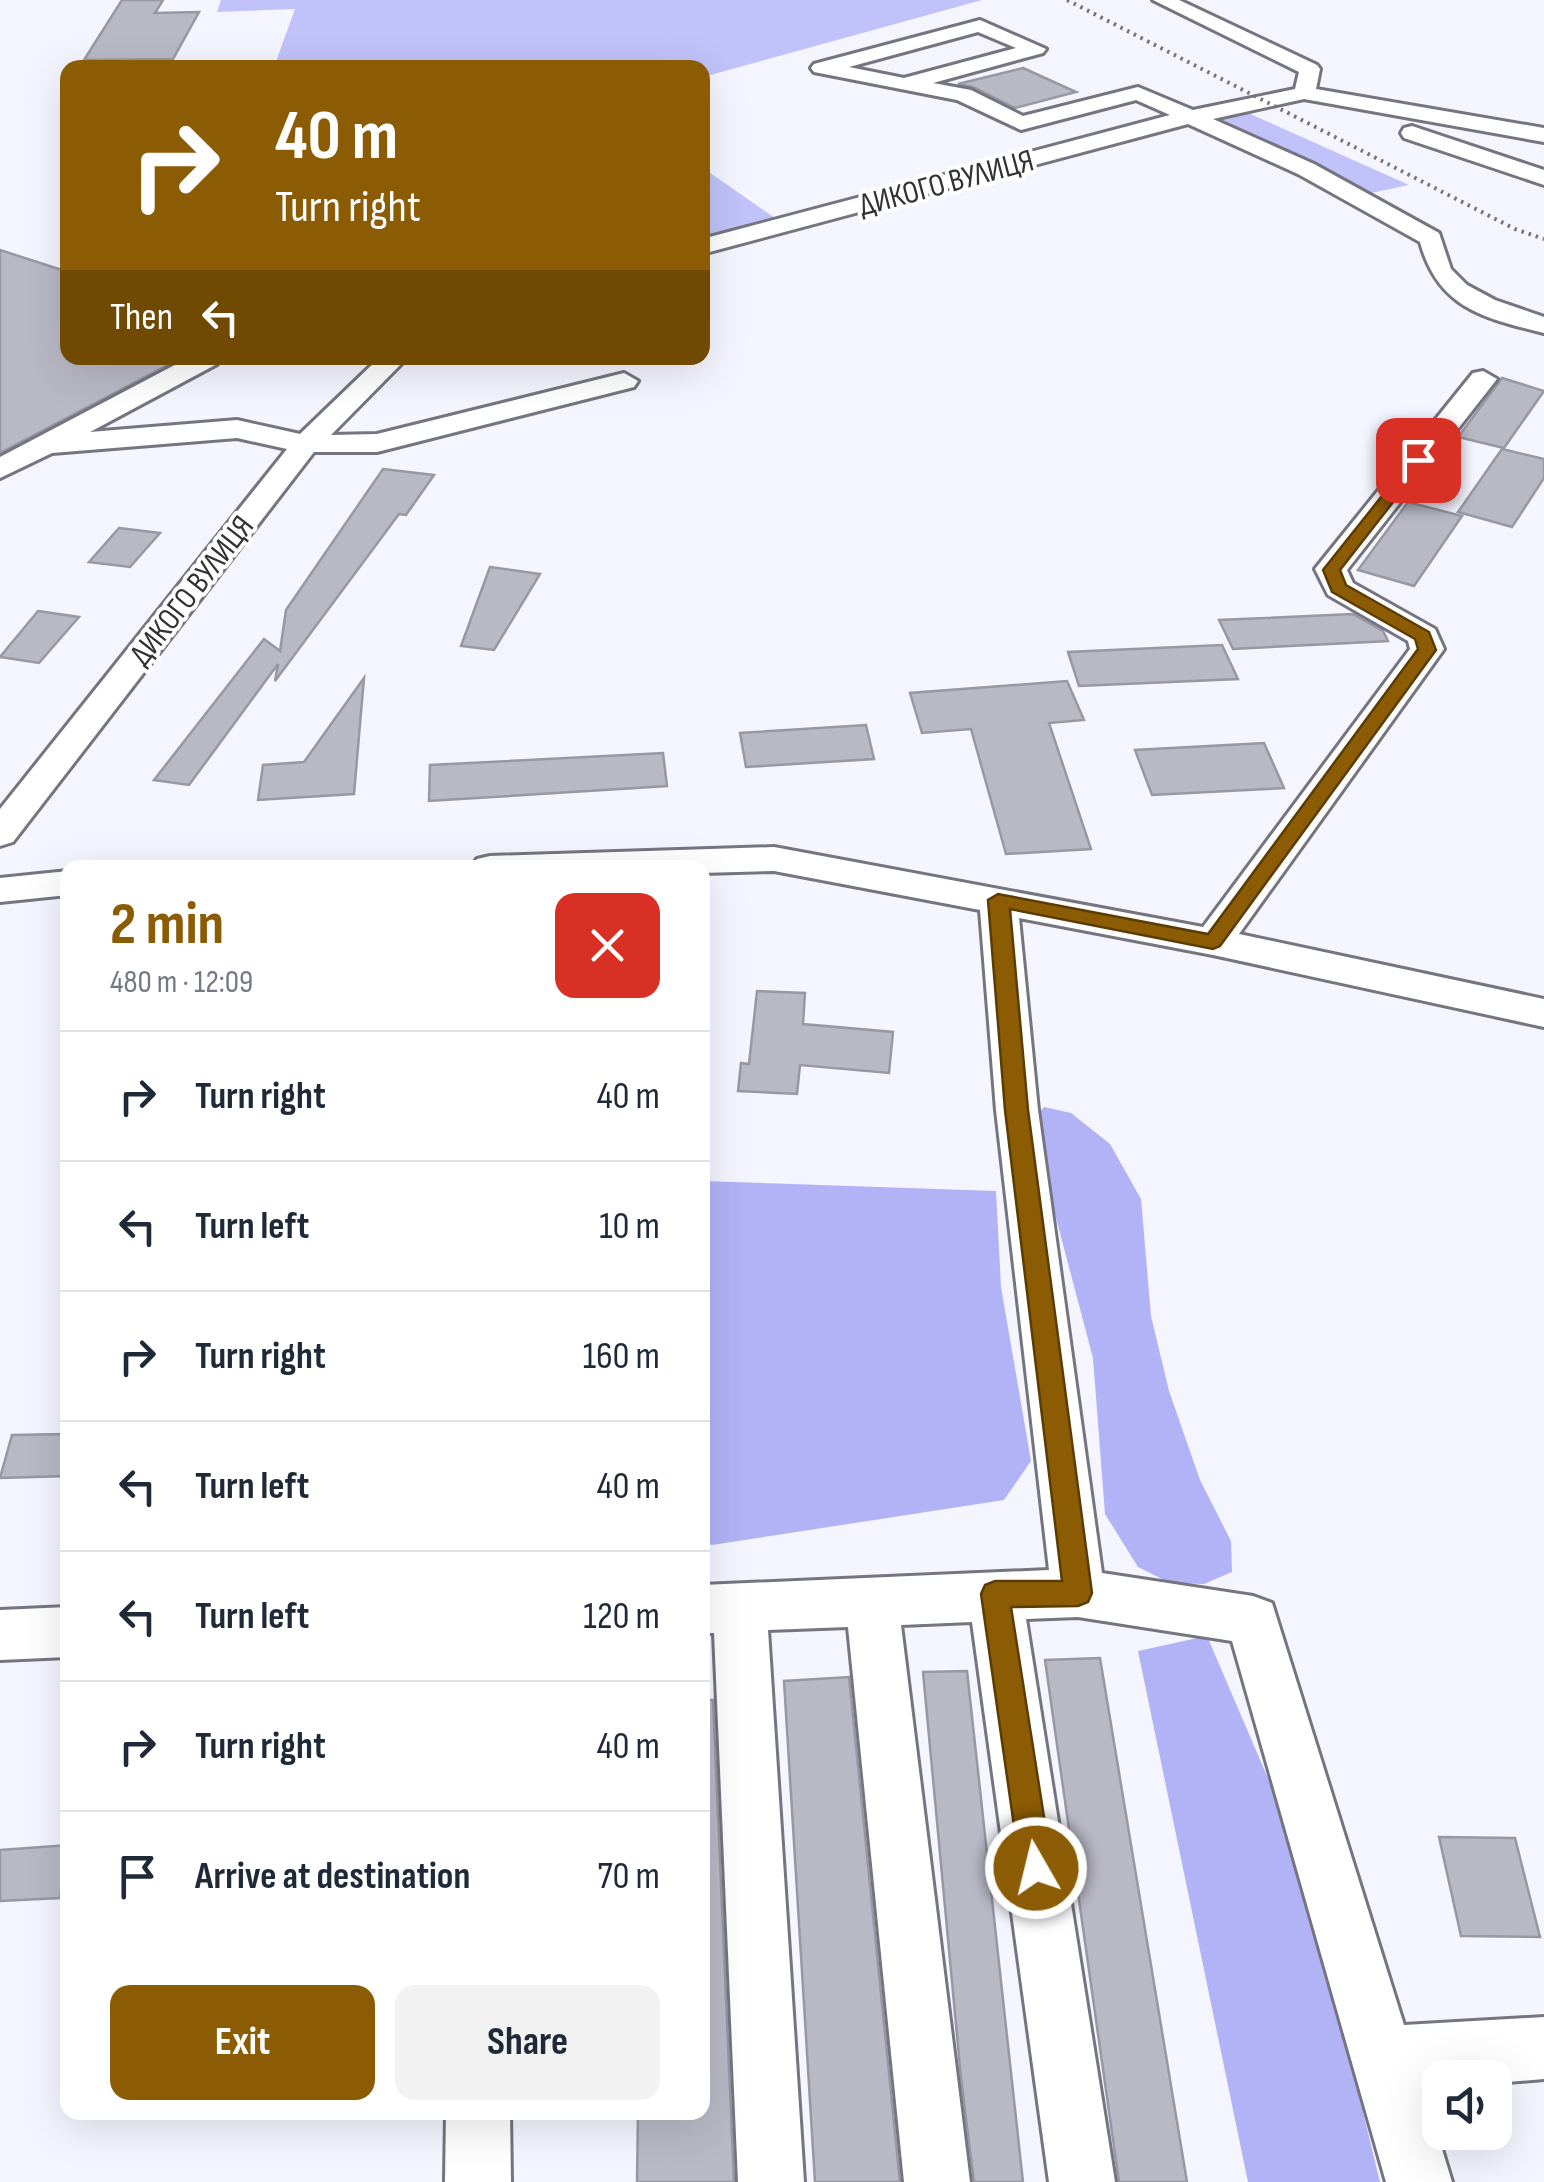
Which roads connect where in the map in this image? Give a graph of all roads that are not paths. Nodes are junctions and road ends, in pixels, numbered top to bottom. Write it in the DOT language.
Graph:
graph roads {
  1 [pos="1162,0"];
  2 [pos="908,83"];
  3 [pos="1304,93"];
  4 [pos="1411,112"];
  5 [pos="1189,117"];
  6 [pos="1021,124"];
  7 [pos="1544,135"];
  8 [pos="1071,148"];
  9 [pos="1544,178"];
  10 [pos="710,245"];
  11 [pos="1544,325"];
  12 [pos="194,365"];
  13 [pos="387,365"];
  14 [pos="1483,379"];
  15 [pos="624,382"];
  16 [pos="50,444"];
  17 [pos="306,444"];
  18 [pos="0,469"];
  19 [pos="0,834"];
  20 [pos="710,861"];
  21 [pos="60,884"];
  22 [pos="0,890"];
  23 [pos="998,900"];
  24 [pos="1213,942"];
  25 [pos="1544,1013"];
  26 [pos="1078,1593"];
  27 [pos="995,1594"];
  28 [pos="872,1602"];
  29 [pos="721,1609"];
  30 [pos="60,1632"];
  31 [pos="0,1636"];
  32 [pos="1544,2048"];
  33 [pos="1384,2058"];
  34 [pos="478,2120"];
  35 [pos="478,2182"];
  36 [pos="771,2182"];
  37 [pos="936,2182"];
  38 [pos="1082,2182"];
  39 [pos="1419,2182"];
  1 -- 3 [label="street"];
  2 -- 2 [label="street"];
  2 -- 6 [label="street"];
  3 -- 4 [label="street"];
  3 -- 5 [label="street, ДИКОГО ВУЛИЦЯ"];
  4 -- 7 [label="street"];
  4 -- 9 [label="street"];
  5 -- 6 [label="street"];
  5 -- 8 [label="street, ДИКОГО ВУЛИЦЯ"];
  5 -- 11 [label="street"];
  6 -- 8 [label="street"];
  8 -- 10 [label="street, ДИКОГО ВУЛИЦЯ"];
  12 -- 16 [label="street"];
  13 -- 17 [label="street, ДИКОГО ВУЛИЦЯ"];
  14 -- 24 [label="street"];
  15 -- 17 [label="street"];
  16 -- 17 [label="street"];
  16 -- 18 [label="street"];
  17 -- 19 [label="street, ДИКОГО ВУЛИЦЯ"];
  20 -- 23 [label="street"];
  21 -- 22 [label="street"];
  23 -- 24 [label="street"];
  23 -- 26 [label="street"];
  24 -- 25 [label="street"];
  26 -- 27 [label="street"];
  26 -- 33 [label="street"];
  27 -- 28 [label="street"];
  27 -- 38 [label="street"];
  28 -- 29 [label="street"];
  28 -- 37 [label="street"];
  29 -- 36 [label="street"];
  30 -- 31 [label="street"];
  32 -- 33 [label="street"];
  33 -- 39 [label="street"];
  34 -- 35 [label="street"];
}
